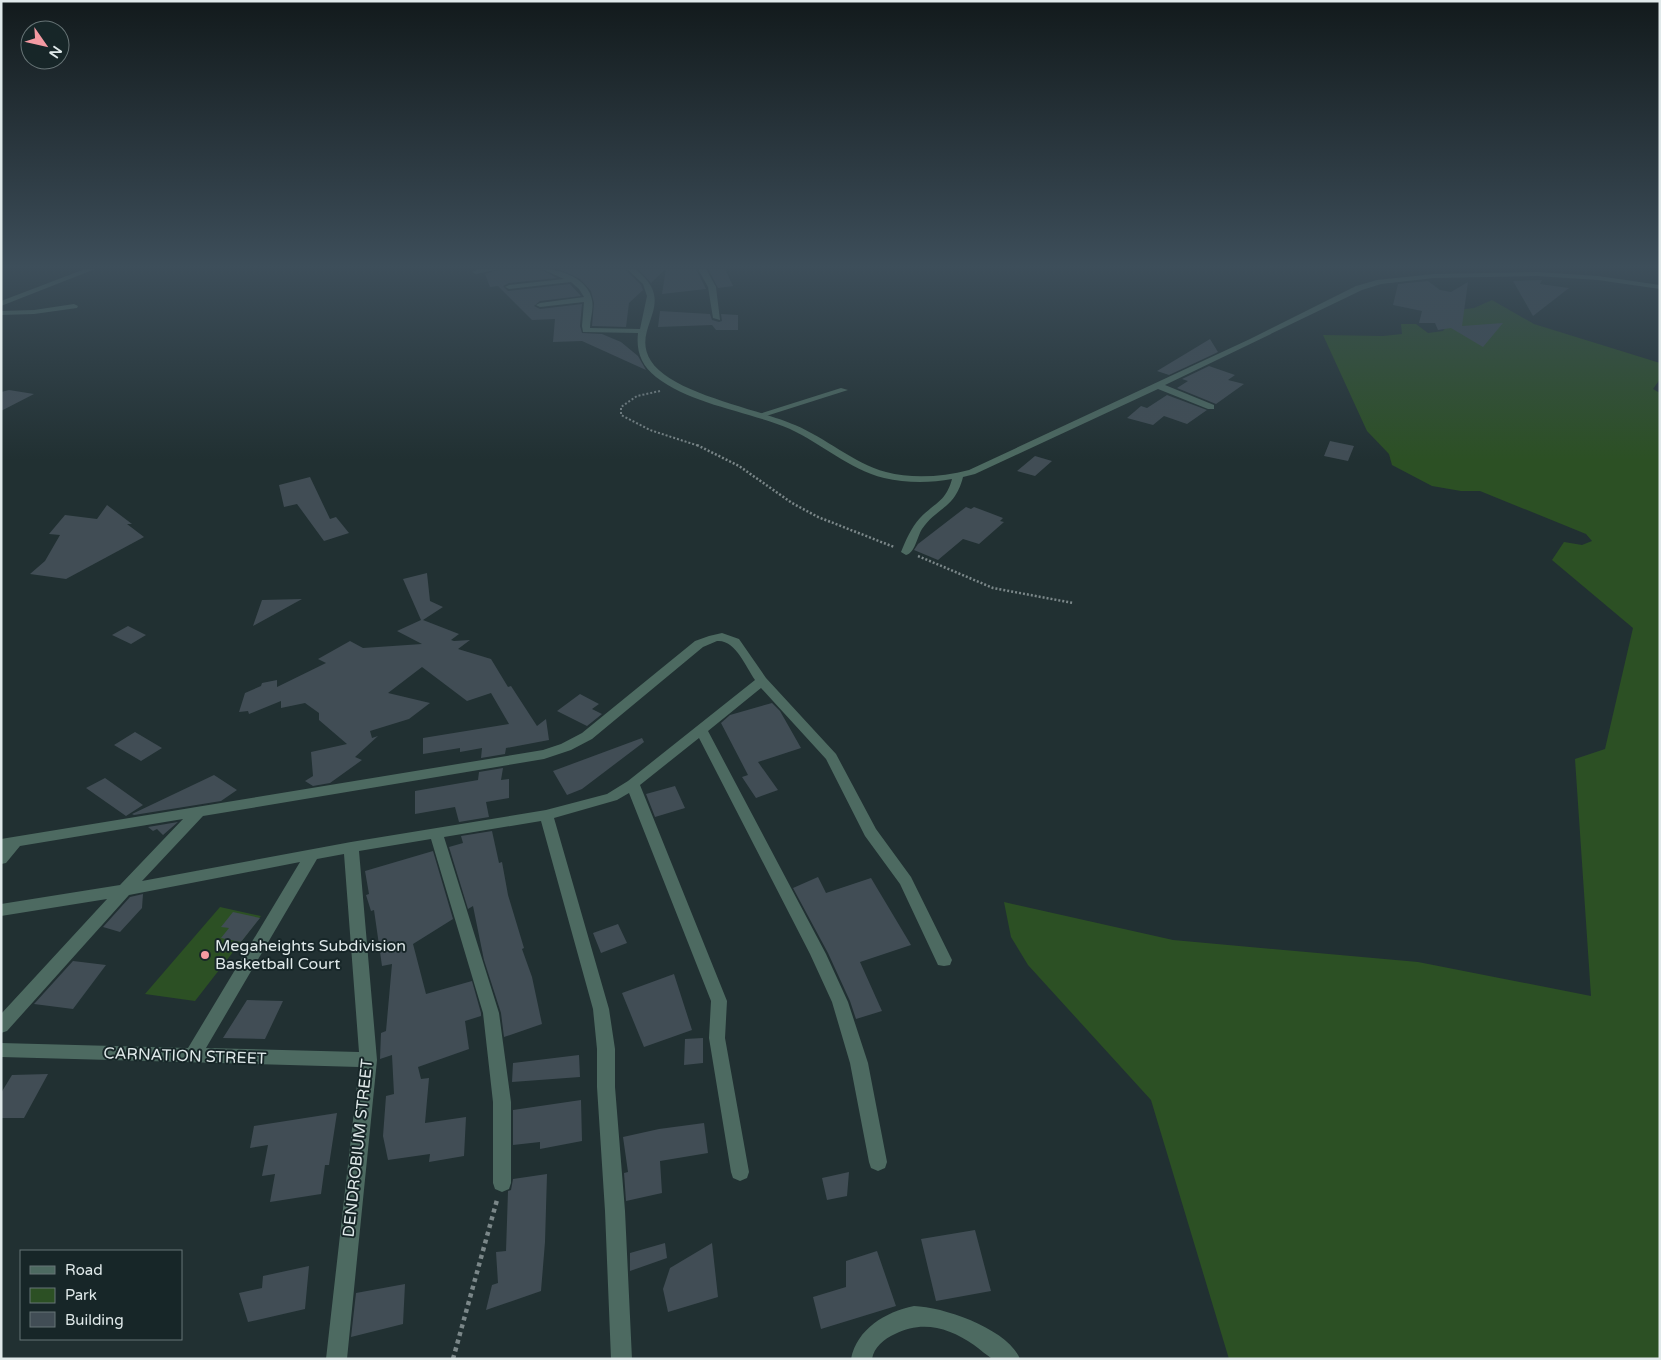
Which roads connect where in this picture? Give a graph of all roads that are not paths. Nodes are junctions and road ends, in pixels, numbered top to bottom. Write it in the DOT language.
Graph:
graph roads {
  1 [pos="642,332"];
  2 [pos="1268,332"];
  3 [pos="1159,386"];
  4 [pos="844,390"];
  5 [pos="1211,407"];
  6 [pos="760,415"];
  7 [pos="958,476"];
  8 [pos="906,552"];
  9 [pos="762,682"];
  10 [pos="701,728"];
  11 [pos="633,784"];
  12 [pos="198,812"];
  13 [pos="546,815"];
  14 [pos="436,833"];
  15 [pos="8,843"];
  16 [pos="351,847"];
  17 [pos="312,855"];
  18 [pos="1,859"];
  19 [pos="124,890"];
  20 [pos="1,910"];
  21 [pos="944,960"];
  22 [pos="1,1026"];
  23 [pos="1,1050"];
  24 [pos="192,1056"];
  25 [pos="368,1060"];
  26 [pos="878,1162"];
  27 [pos="740,1172"];
  28 [pos="502,1183"];
  29 [pos="336,1359"];
  30 [pos="622,1359"];
  31 [pos="861,1359"];
  32 [pos="1010,1359"];
  1 -- 6 [label="street"];
  2 -- 3 [label="street"];
  3 -- 5 [label="street"];
  3 -- 7 [label="street"];
  4 -- 6 [label="lane"];
  6 -- 7 [label="street"];
  7 -- 8 [label="street"];
  9 -- 10 [label="street"];
  9 -- 12 [label="street"];
  9 -- 21 [label="street"];
  10 -- 11 [label="street"];
  10 -- 26 [label="street"];
  11 -- 13 [label="street"];
  11 -- 27 [label="street"];
  12 -- 15 [label="street"];
  12 -- 19 [label="street"];
  13 -- 14 [label="street"];
  13 -- 30 [label="street"];
  14 -- 16 [label="street"];
  14 -- 28 [label="street"];
  15 -- 18 [label="street"];
  16 -- 17 [label="street"];
  16 -- 25 [label="street, DENDROBIUM STREET"];
  17 -- 19 [label="street"];
  17 -- 24 [label="street"];
  19 -- 20 [label="street"];
  19 -- 22 [label="street"];
  23 -- 24 [label="street, CARNATION STREET"];
  24 -- 25 [label="street, CARNATION STREET"];
  25 -- 29 [label="street, DENDROBIUM STREET"];
  31 -- 32 [label="street"];
}
